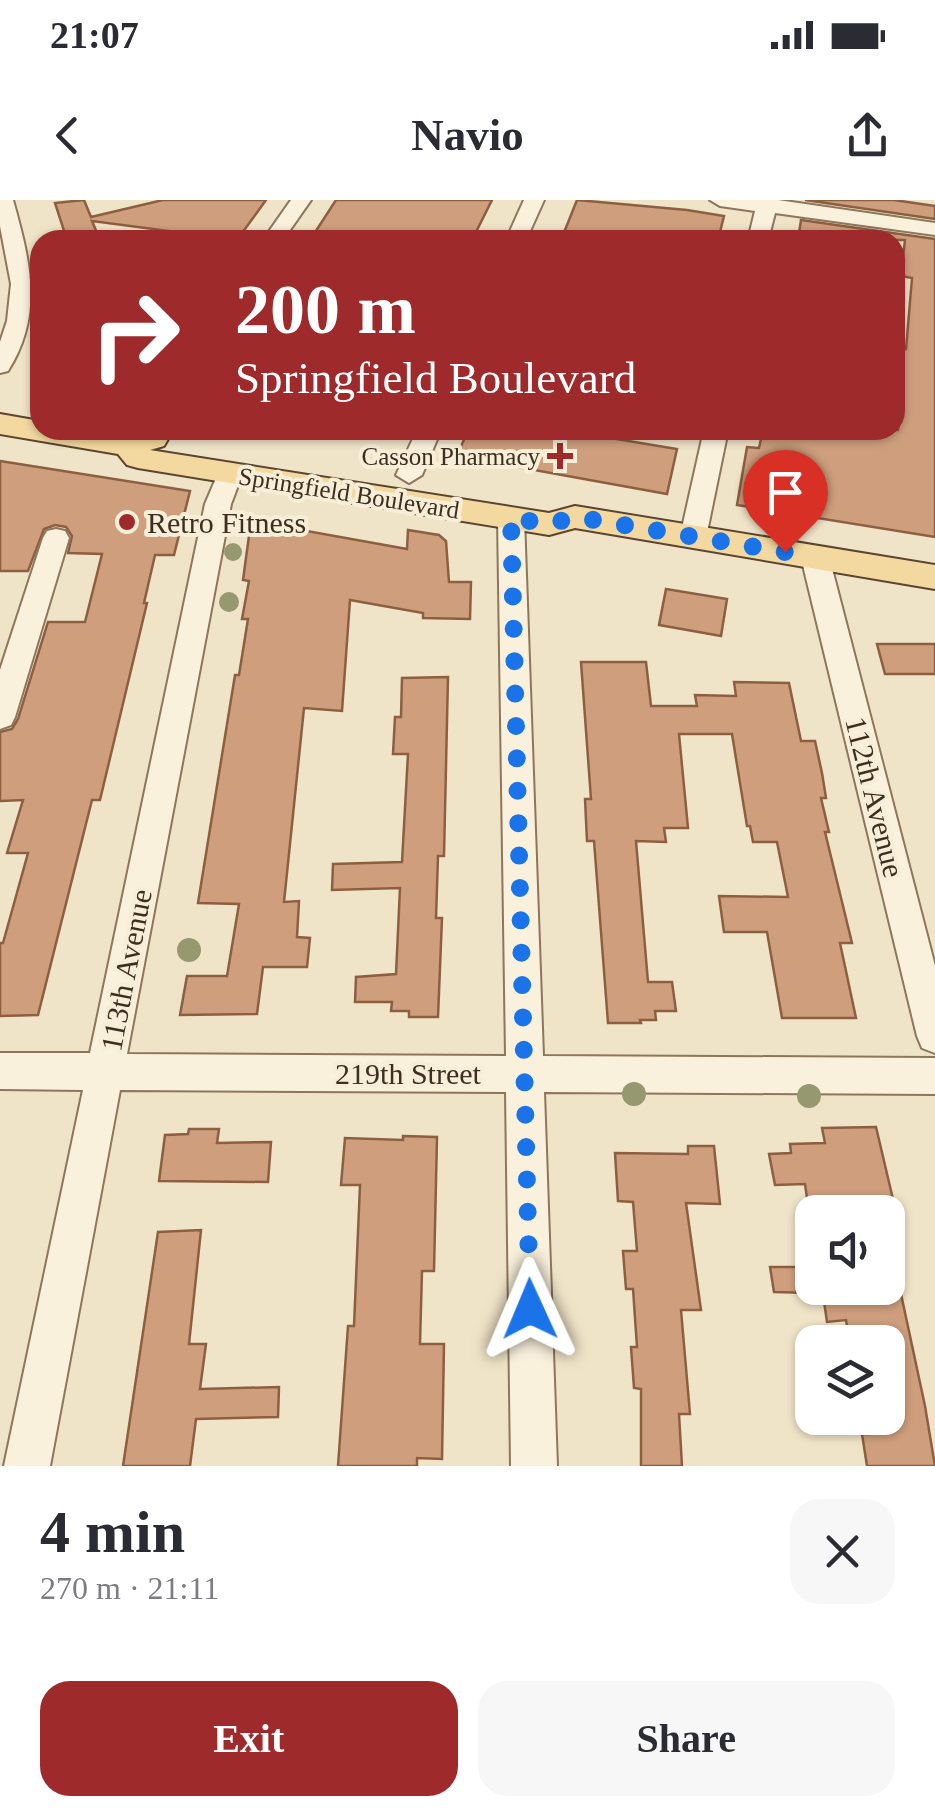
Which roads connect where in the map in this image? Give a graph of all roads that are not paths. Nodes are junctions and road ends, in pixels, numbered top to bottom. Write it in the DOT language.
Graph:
graph roads {
  1 [pos="3,200"];
  2 [pos="301,200"];
  3 [pos="534,200"];
  4 [pos="720,200"];
  5 [pos="767,203"];
  6 [pos="281,230"];
  7 [pos="520,230"];
  8 [pos="760,230"];
  9 [pos="935,230"];
  10 [pos="6,236"];
  11 [pos="0,366"];
  12 [pos="0,424"];
  13 [pos="30,427"];
  14 [pos="134,440"];
  15 [pos="161,440"];
  16 [pos="425,440"];
  17 [pos="714,440"];
  18 [pos="229,475"];
  19 [pos="409,475"];
  20 [pos="576,517"];
  21 [pos="511,518"];
  22 [pos="693,537"];
  23 [pos="56,538"];
  24 [pos="815,557"];
  25 [pos="935,578"];
  26 [pos="0,717"];
  27 [pos="935,1036"];
  28 [pos="0,1070"];
  29 [pos="106,1071"];
  30 [pos="524,1074"];
  31 [pos="935,1076"];
  32 [pos="27,1466"];
  33 [pos="534,1466"];
  1 -- 10 [label="street"];
  2 -- 6 [label="street"];
  3 -- 7 [label="street"];
  4 -- 5 [label="street"];
  5 -- 8 [label="street"];
  5 -- 9 [label="street"];
  10 -- 11 [label="street"];
  12 -- 13 [label="main road, Springfield Boulevard"];
  14 -- 18 [label="main road, Springfield Boulevard"];
  15 -- 19 [label="main road, Springfield Boulevard"];
  16 -- 19 [label="street"];
  17 -- 22 [label="street"];
  18 -- 21 [label="main road, Springfield Boulevard"];
  18 -- 29 [label="street, 113th Avenue"];
  19 -- 20 [label="main road, Springfield Boulevard"];
  20 -- 21 [label="main road, Springfield Boulevard"];
  20 -- 22 [label="main road, Springfield Boulevard"];
  21 -- 30 [label="street"];
  22 -- 24 [label="main road, Springfield Boulevard"];
  23 -- 26 [label="street"];
  24 -- 25 [label="main road, Springfield Boulevard"];
  24 -- 27 [label="street, 112th Avenue"];
  28 -- 29 [label="street, 219th Street"];
  29 -- 30 [label="street, 219th Street"];
  29 -- 32 [label="street, 113th Avenue"];
  30 -- 31 [label="street, 219th Street"];
  30 -- 33 [label="street"];
}
